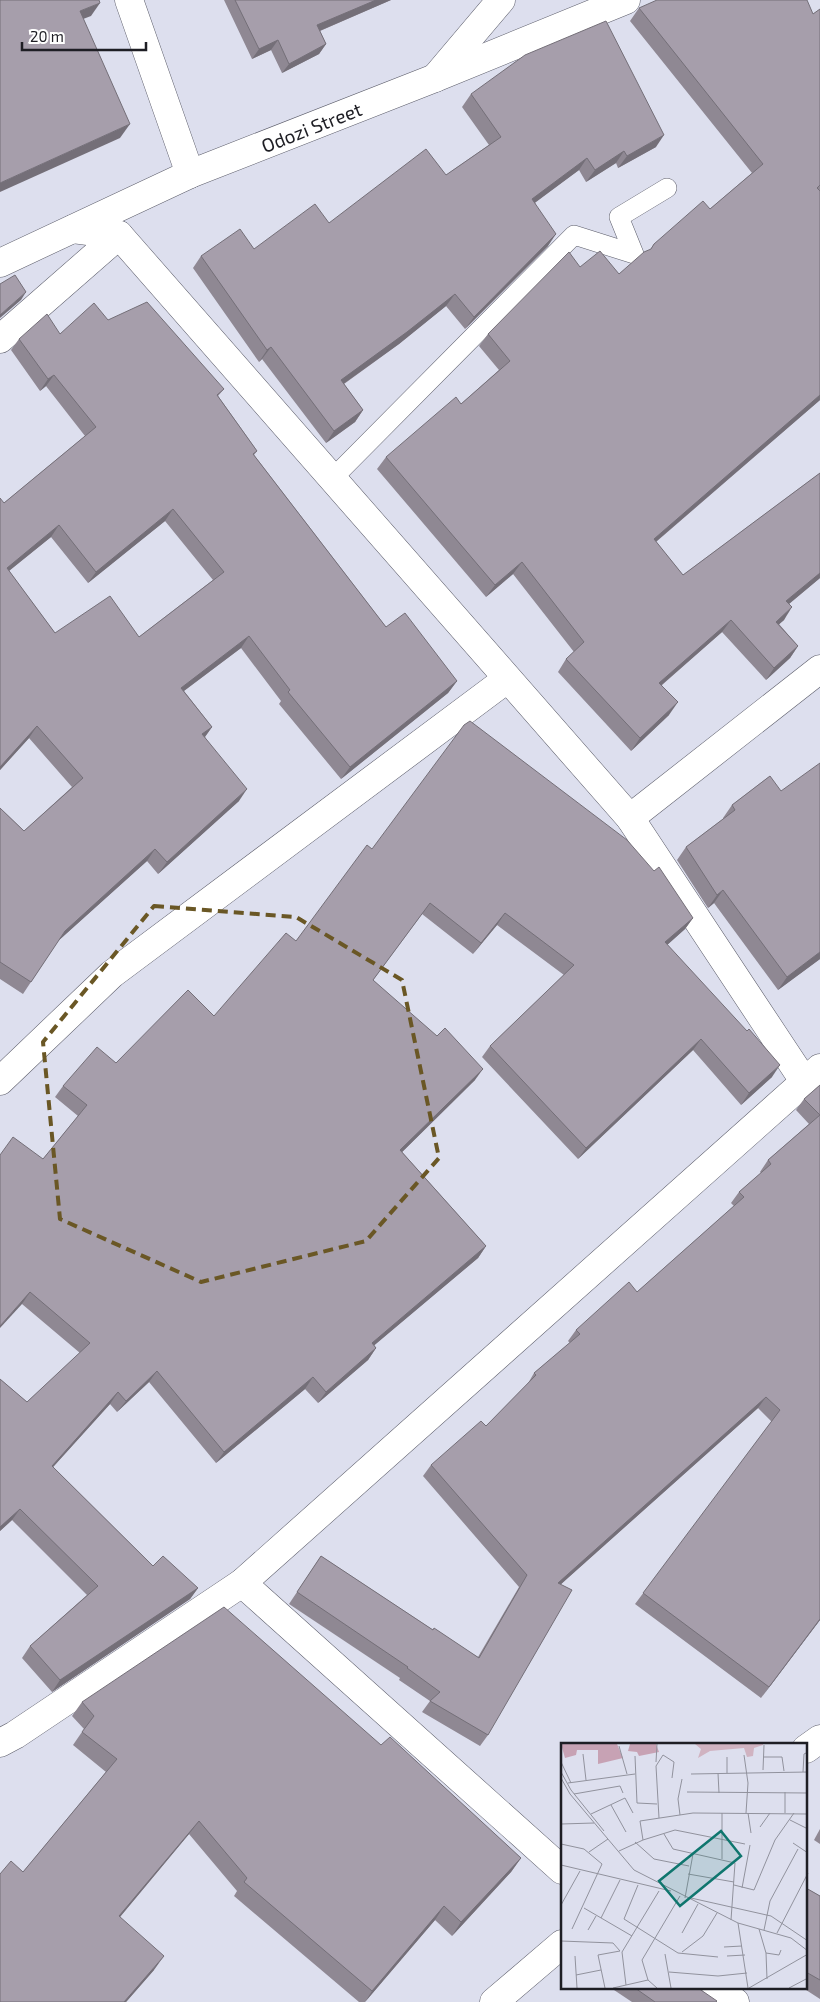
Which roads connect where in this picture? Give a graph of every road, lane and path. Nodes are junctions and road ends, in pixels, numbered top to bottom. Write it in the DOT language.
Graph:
graph roads {
  1 [pos="129,0"];
  2 [pos="501,0"];
  3 [pos="626,0"];
  4 [pos="435,78"];
  5 [pos="190,174"];
  6 [pos="667,188"];
  7 [pos="73,229"];
  8 [pos="119,235"];
  9 [pos="0,264"];
  10 [pos="0,340"];
  11 [pos="332,479"];
  12 [pos="820,669"];
  13 [pos="507,679"];
  14 [pos="630,818"];
  15 [pos="812,1074"];
  16 [pos="0,1081"];
  17 [pos="242,1583"];
  18 [pos="820,1739"];
  19 [pos="0,1743"];
  20 [pos="808,1748"];
  21 [pos="561,1869"];
  22 [pos="561,1945"];
  23 [pos="719,1990"];
  24 [pos="494,2002"];
  25 [pos="735,2002"];
  1 -- 5 [label="street"];
  2 -- 4 [label="street"];
  3 -- 4 [label="street, Odozi Street"];
  4 -- 5 [label="street, Odozi Street"];
  5 -- 7 [label="street, Odozi Street"];
  6 -- 11 [label="lane"];
  7 -- 8 [label="street"];
  7 -- 9 [label="street, Odozi Street"];
  8 -- 10 [label="street"];
  8 -- 11 [label="street"];
  11 -- 13 [label="street"];
  12 -- 14 [label="street"];
  13 -- 14 [label="street"];
  13 -- 16 [label="street"];
  14 -- 15 [label="street"];
  15 -- 17 [label="street"];
  17 -- 19 [label="street"];
  17 -- 21 [label="street"];
  18 -- 20 [label="street"];
  22 -- 24 [label="street"];
  23 -- 25 [label="street"];
}
